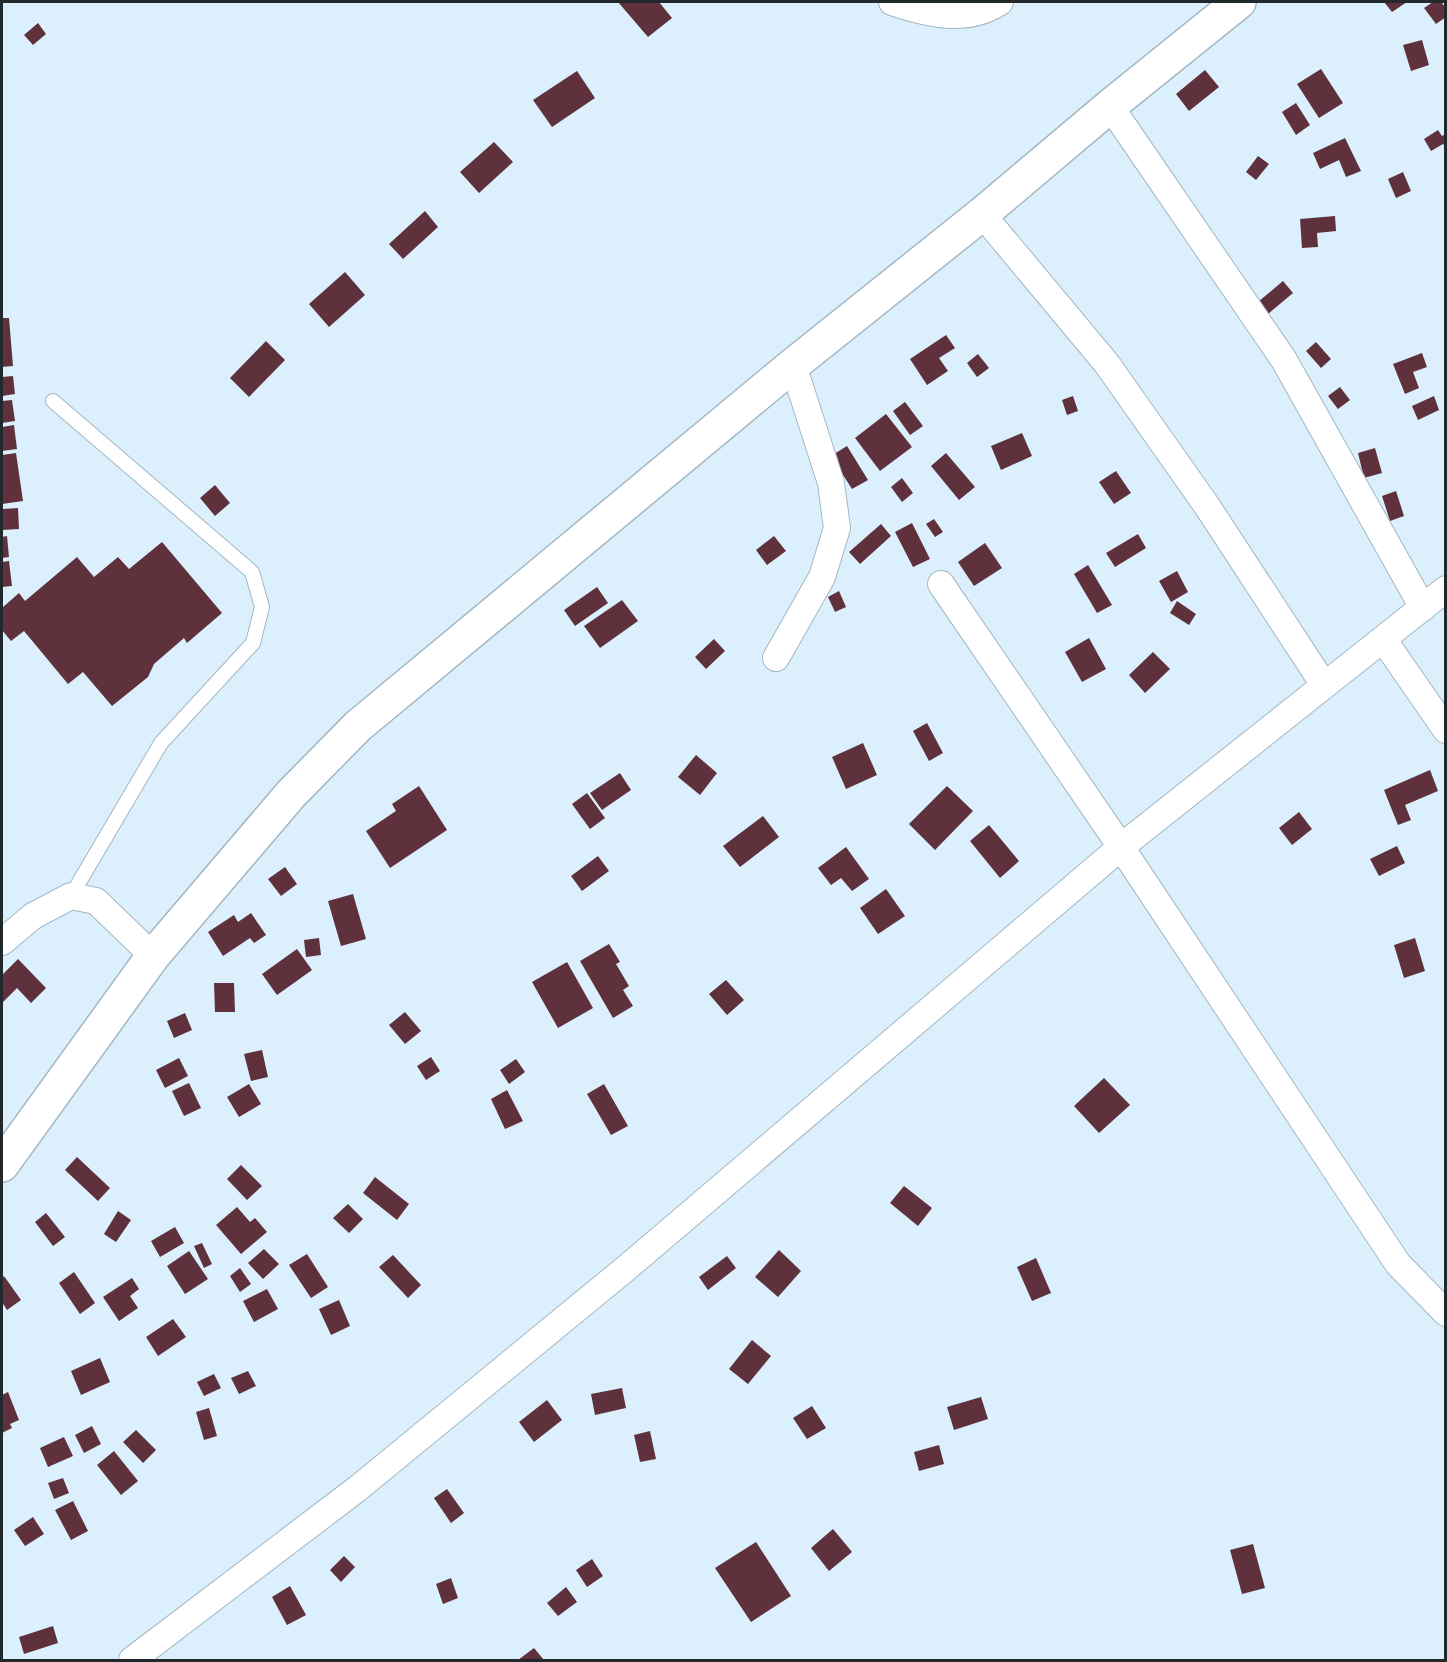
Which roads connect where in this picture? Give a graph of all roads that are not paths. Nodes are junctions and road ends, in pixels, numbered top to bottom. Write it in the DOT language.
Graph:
graph roads {
  1 [pos="892,2"];
  2 [pos="1000,2"];
  3 [pos="1239,2"];
  4 [pos="1110,106"];
  5 [pos="982,214"];
  6 [pos="793,365"];
  7 [pos="53,401"];
  8 [pos="941,584"];
  9 [pos="1446,589"];
  10 [pos="1423,608"];
  11 [pos="1383,639"];
  12 [pos="776,658"];
  13 [pos="1324,685"];
  14 [pos="1446,730"];
  15 [pos="1121,846"];
  16 [pos="71,896"];
  17 [pos="2,942"];
  18 [pos="153,956"];
  19 [pos="2,1166"];
  20 [pos="1446,1313"];
  21 [pos="132,1660"];
  1 -- 2 [label="street"];
  3 -- 4 [label="main road"];
  4 -- 5 [label="main road"];
  4 -- 10 [label="street"];
  5 -- 6 [label="main road"];
  5 -- 13 [label="street"];
  6 -- 12 [label="street"];
  6 -- 18 [label="main road"];
  7 -- 16 [label="lane"];
  8 -- 15 [label="street"];
  9 -- 10 [label="street"];
  10 -- 11 [label="street"];
  11 -- 13 [label="street"];
  11 -- 14 [label="street"];
  13 -- 15 [label="street"];
  15 -- 20 [label="street"];
  15 -- 21 [label="street"];
  16 -- 17 [label="street"];
  16 -- 18 [label="street"];
  18 -- 19 [label="main road"];
}
